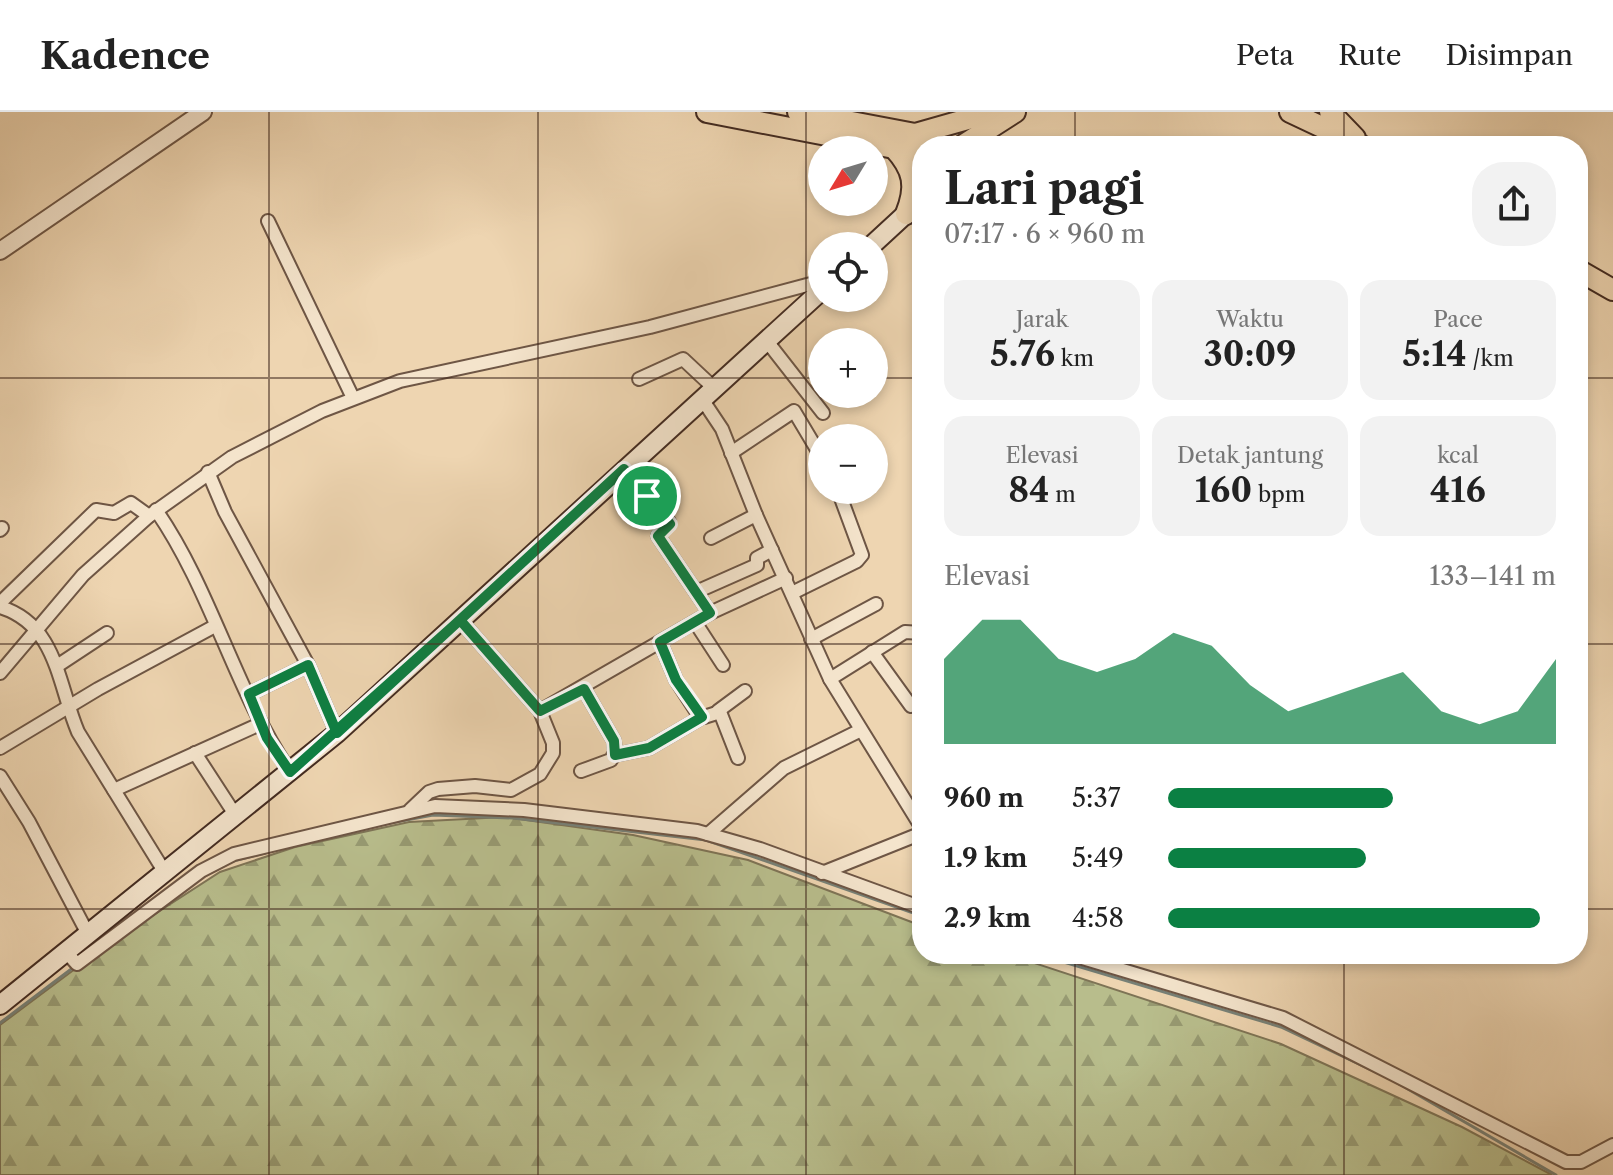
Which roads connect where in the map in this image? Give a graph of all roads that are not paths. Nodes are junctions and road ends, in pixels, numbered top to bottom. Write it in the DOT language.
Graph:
graph roads {
  1 [pos="203,112"];
  2 [pos="707,112"];
  3 [pos="798,112"];
  4 [pos="1330,112"];
  5 [pos="1297,113"];
  6 [pos="1000,115"];
  7 [pos="972,135"];
  8 [pos="1342,136"];
  9 [pos="1353,136"];
  10 [pos="912,140"];
  11 [pos="912,144"];
  12 [pos="894,148"];
  13 [pos="912,176"];
  14 [pos="912,189"];
  15 [pos="912,208"];
  16 [pos="906,214"];
  17 [pos="268,221"];
  18 [pos="886,232"];
  19 [pos="0,251"];
  20 [pos="1588,276"];
  21 [pos="808,285"];
  22 [pos="1613,290"];
  23 [pos="808,302"];
  24 [pos="766,340"];
  25 [pos="639,379"];
  26 [pos="708,393"];
  27 [pos="353,398"];
  28 [pos="823,413"];
  29 [pos="808,434"];
  30 [pos="731,453"];
  31 [pos="624,469"];
  32 [pos="208,472"];
  33 [pos="843,504"];
  34 [pos="153,513"];
  35 [pos="756,515"];
  36 [pos="711,538"];
  37 [pos="772,550"];
  38 [pos="786,578"];
  39 [pos="696,592"];
  40 [pos="792,593"];
  41 [pos="876,604"];
  42 [pos="0,605"];
  43 [pos="710,613"];
  44 [pos="460,620"];
  45 [pos="695,622"];
  46 [pos="215,626"];
  47 [pos="36,629"];
  48 [pos="912,632"];
  49 [pos="107,633"];
  50 [pos="811,639"];
  51 [pos="660,642"];
  52 [pos="872,652"];
  53 [pos="308,665"];
  54 [pos="723,665"];
  55 [pos="57,666"];
  56 [pos="0,673"];
  57 [pos="830,679"];
  58 [pos="584,689"];
  59 [pos="745,691"];
  60 [pos="249,694"];
  61 [pos="911,706"];
  62 [pos="67,707"];
  63 [pos="540,711"];
  64 [pos="718,711"];
  65 [pos="702,717"];
  66 [pos="260,724"];
  67 [pos="859,731"];
  68 [pos="337,733"];
  69 [pos="0,748"];
  70 [pos="195,753"];
  71 [pos="615,755"];
  72 [pos="738,758"];
  73 [pos="581,771"];
  74 [pos="290,772"];
  75 [pos="0,776"];
  76 [pos="114,790"];
  77 [pos="410,810"];
  78 [pos="912,814"];
  79 [pos="236,816"];
  80 [pos="708,834"];
  81 [pos="912,834"];
  82 [pos="164,871"];
  83 [pos="822,873"];
  84 [pos="912,904"];
  85 [pos="89,936"];
  86 [pos="67,953"];
  87 [pos="1102,964"];
  88 [pos="0,1005"];
  89 [pos="1613,1145"];
  1 -- 19 [label="street"];
  2 -- 12 [label="main road"];
  3 -- 10 [label="main road"];
  4 -- 9 [label="main road"];
  5 -- 8 [label="main road"];
  6 -- 7 [label="main road"];
  11 -- 12 [label="main road"];
  12 -- 13 [label="main road"];
  14 -- 16 [label="main road"];
  15 -- 16 [label="main road"];
  16 -- 18 [label="main road"];
  17 -- 27 [label="street"];
  20 -- 22 [label="main road"];
  21 -- 27 [label="street"];
  23 -- 24 [label="main road"];
  24 -- 26 [label="main road"];
  24 -- 28 [label="street"];
  25 -- 26 [label="street"];
  26 -- 30 [label="street"];
  26 -- 31 [label="main road"];
  27 -- 32 [label="street"];
  29 -- 30 [label="street"];
  30 -- 35 [label="street"];
  31 -- 39 [label="street"];
  31 -- 44 [label="main road"];
  32 -- 34 [label="street"];
  32 -- 53 [label="street"];
  33 -- 40 [label="street"];
  34 -- 42 [label="street"];
  34 -- 46 [label="street"];
  34 -- 47 [label="street"];
  35 -- 36 [label="street"];
  35 -- 37 [label="street"];
  37 -- 38 [label="street"];
  37 -- 39 [label="street"];
  38 -- 40 [label="street"];
  38 -- 43 [label="street"];
  39 -- 43 [label="street"];
  40 -- 50 [label="street"];
  41 -- 50 [label="street"];
  42 -- 47 [label="street"];
  43 -- 45 [label="street"];
  44 -- 63 [label="street"];
  44 -- 68 [label="main road"];
  45 -- 51 [label="street"];
  45 -- 54 [label="street"];
  46 -- 60 [label="street"];
  46 -- 62 [label="street"];
  47 -- 55 [label="street"];
  47 -- 56 [label="street"];
  48 -- 52 [label="street"];
  49 -- 55 [label="street"];
  50 -- 57 [label="street"];
  51 -- 58 [label="street"];
  51 -- 65 [label="street"];
  52 -- 57 [label="street"];
  52 -- 61 [label="street"];
  53 -- 60 [label="street"];
  53 -- 68 [label="street"];
  55 -- 62 [label="street"];
  57 -- 67 [label="street"];
  58 -- 63 [label="street"];
  58 -- 71 [label="street"];
  59 -- 64 [label="street"];
  60 -- 66 [label="street"];
  62 -- 69 [label="street"];
  62 -- 76 [label="street"];
  63 -- 77 [label="street"];
  64 -- 65 [label="street"];
  64 -- 72 [label="street"];
  65 -- 71 [label="street"];
  66 -- 70 [label="street"];
  66 -- 74 [label="street"];
  67 -- 78 [label="street"];
  67 -- 80 [label="street"];
  68 -- 74 [label="main road"];
  70 -- 76 [label="street"];
  70 -- 79 [label="street"];
  71 -- 73 [label="street"];
  74 -- 79 [label="main road"];
  75 -- 85 [label="street"];
  76 -- 82 [label="street"];
  77 -- 80 [label="street"];
  77 -- 86 [label="street"];
  79 -- 82 [label="main road"];
  80 -- 83 [label="street"];
  81 -- 83 [label="street"];
  82 -- 85 [label="main road"];
  83 -- 84 [label="street"];
  85 -- 86 [label="main road"];
  86 -- 88 [label="main road"];
  87 -- 89 [label="street"];
}
